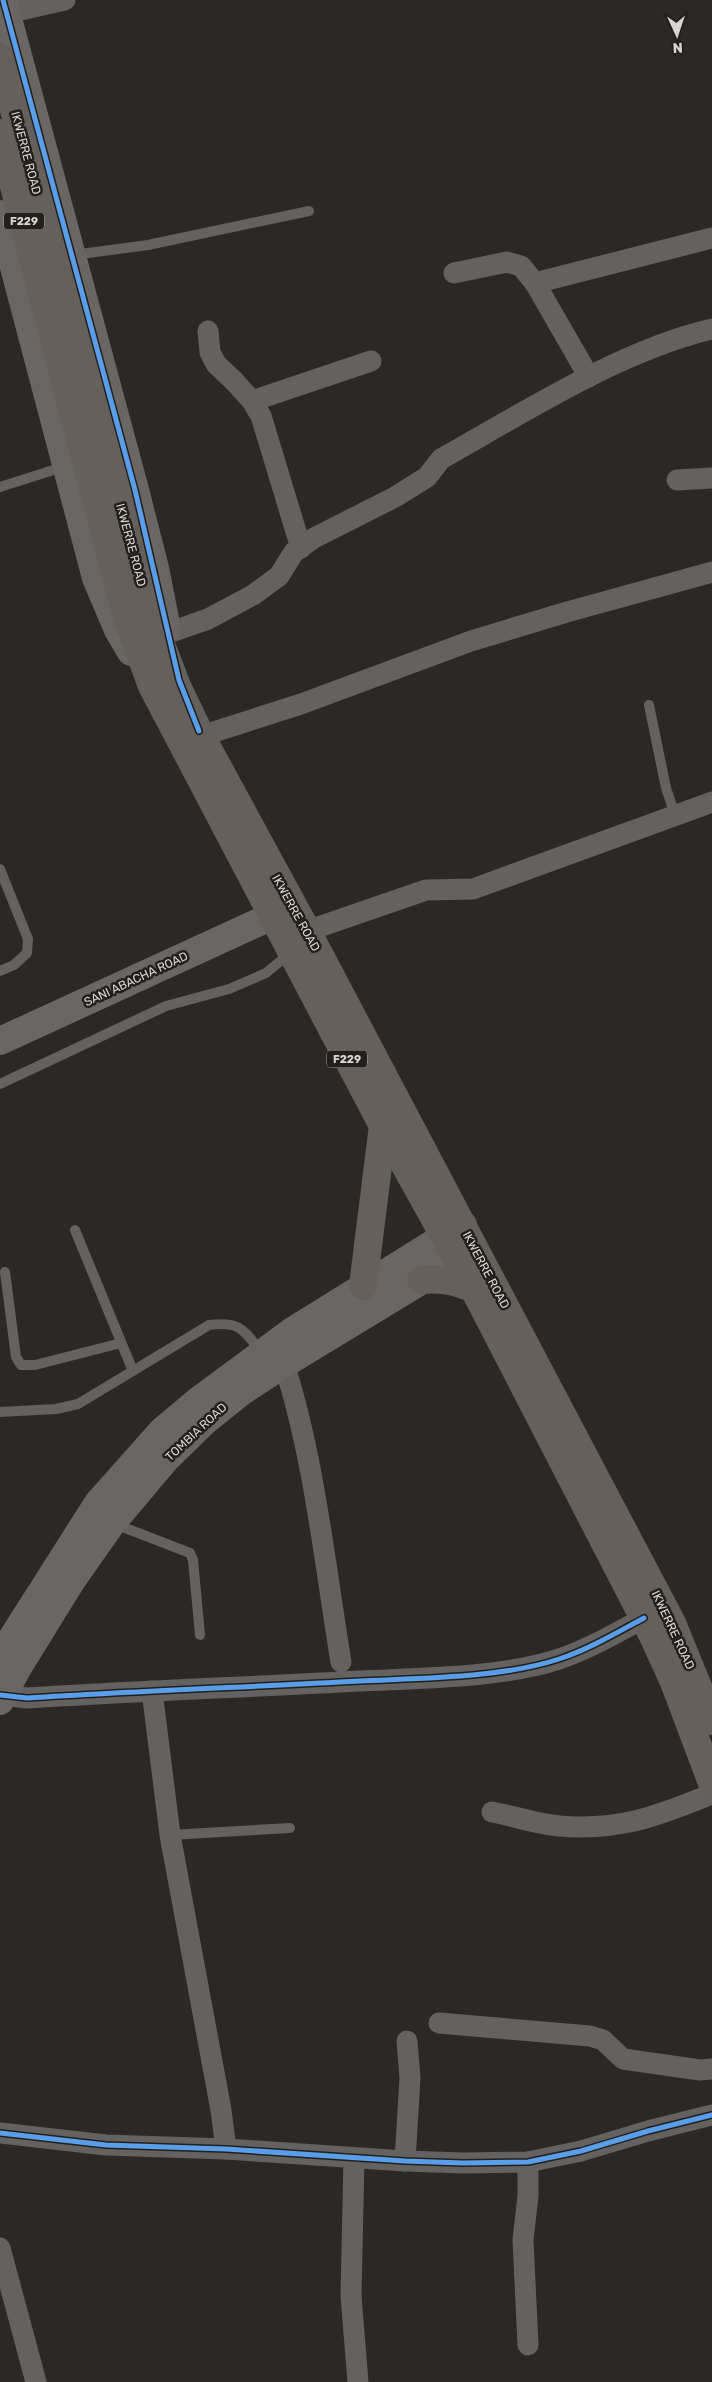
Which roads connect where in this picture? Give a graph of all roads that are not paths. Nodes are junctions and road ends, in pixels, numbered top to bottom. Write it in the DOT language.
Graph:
graph roads {
  1 [pos="65,0"];
  2 [pos="5,7"];
  3 [pos="0,58"];
  4 [pos="0,134"];
  5 [pos="309,210"];
  6 [pos="0,214"];
  7 [pos="712,238"];
  8 [pos="72,255"];
  9 [pos="454,273"];
  10 [pos="535,283"];
  11 [pos="58,308"];
  12 [pos="712,329"];
  13 [pos="208,331"];
  14 [pos="370,361"];
  15 [pos="589,377"];
  16 [pos="252,401"];
  17 [pos="67,466"];
  18 [pos="712,478"];
  19 [pos="677,480"];
  20 [pos="0,487"];
  21 [pos="301,548"];
  22 [pos="712,572"];
  23 [pos="168,633"];
  24 [pos="152,686"];
  25 [pos="648,705"];
  26 [pos="200,733"];
  27 [pos="712,802"];
  28 [pos="674,815"];
  29 [pos="0,869"];
  30 [pos="272,916"];
  31 [pos="307,931"];
  32 [pos="291,952"];
  33 [pos="0,972"];
  34 [pos="0,1041"];
  35 [pos="0,1084"];
  36 [pos="383,1126"];
  37 [pos="75,1230"];
  38 [pos="453,1230"];
  39 [pos="467,1257"];
  40 [pos="5,1272"];
  41 [pos="421,1280"];
  42 [pos="364,1286"];
  43 [pos="474,1289"];
  44 [pos="122,1343"];
  45 [pos="273,1358"];
  46 [pos="133,1370"];
  47 [pos="0,1412"];
  48 [pos="112,1523"];
  49 [pos="644,1618"];
  50 [pos="200,1635"];
  51 [pos="340,1662"];
  52 [pos="5,1664"];
  53 [pos="152,1691"];
  54 [pos="1,1697"];
  55 [pos="712,1721"];
  56 [pos="709,1767"];
  57 [pos="712,1794"];
  58 [pos="492,1812"];
  59 [pos="290,1828"];
  60 [pos="170,1835"];
  61 [pos="438,2023"];
  62 [pos="407,2041"];
  63 [pos="712,2069"];
  64 [pos="712,2115"];
  65 [pos="0,2133"];
  66 [pos="226,2149"];
  67 [pos="354,2158"];
  68 [pos="406,2161"];
  69 [pos="528,2162"];
  70 [pos="0,2248"];
  71 [pos="528,2345"];
  72 [pos="36,2382"];
  73 [pos="358,2382"];
  1 -- 2 [label="street"];
  2 -- 8 [label="street"];
  3 -- 11 [label="main road, IKWERRE ROAD / F229"];
  4 -- 11 [label="main road, IKWERRE ROAD / F229"];
  5 -- 8 [label="lane"];
  6 -- 17 [label="street"];
  7 -- 10 [label="street"];
  8 -- 23 [label="street"];
  9 -- 10 [label="street"];
  10 -- 15 [label="street"];
  11 -- 24 [label="main road, IKWERRE ROAD / F229"];
  11 -- 26 [label="main road, IKWERRE ROAD / F229"];
  12 -- 15 [label="street"];
  13 -- 16 [label="street"];
  14 -- 16 [label="street"];
  15 -- 21 [label="street"];
  16 -- 21 [label="street"];
  17 -- 20 [label="lane"];
  17 -- 24 [label="street"];
  18 -- 19 [label="street"];
  21 -- 23 [label="street"];
  22 -- 26 [label="street"];
  23 -- 26 [label="street"];
  24 -- 30 [label="main road, IKWERRE ROAD / F229"];
  25 -- 28 [label="lane"];
  26 -- 31 [label="main road, IKWERRE ROAD / F229"];
  27 -- 28 [label="street"];
  28 -- 31 [label="street"];
  29 -- 33 [label="lane"];
  30 -- 32 [label="main road, IKWERRE ROAD / F229"];
  30 -- 34 [label="street, SANI ABACHA ROAD"];
  31 -- 38 [label="main road, IKWERRE ROAD / F229"];
  32 -- 35 [label="lane"];
  32 -- 36 [label="main road, IKWERRE ROAD / F229"];
  36 -- 38 [label="main road, IKWERRE ROAD / F229"];
  36 -- 42 [label="main road"];
  37 -- 44 [label="lane"];
  38 -- 39 [label="main road, IKWERRE ROAD / F229"];
  38 -- 42 [label="street, TOMBIA ROAD"];
  39 -- 41 [label="street, TOMBIA ROAD"];
  39 -- 43 [label="main road, IKWERRE ROAD / F229"];
  39 -- 55 [label="main road, IKWERRE ROAD / F229"];
  40 -- 44 [label="lane"];
  41 -- 43 [label="main road"];
  41 -- 45 [label="street, TOMBIA ROAD"];
  42 -- 45 [label="street, TOMBIA ROAD"];
  43 -- 49 [label="main road, IKWERRE ROAD / F229"];
  44 -- 46 [label="lane"];
  45 -- 46 [label="lane"];
  45 -- 48 [label="street, TOMBIA ROAD"];
  45 -- 51 [label="street"];
  45 -- 52 [label="street, TOMBIA ROAD"];
  46 -- 47 [label="lane"];
  48 -- 50 [label="lane"];
  48 -- 52 [label="street, TOMBIA ROAD"];
  49 -- 53 [label="street"];
  49 -- 56 [label="main road, IKWERRE ROAD / F229"];
  52 -- 54 [label="street, TOMBIA ROAD"];
  53 -- 54 [label="street"];
  53 -- 60 [label="street"];
  57 -- 58 [label="street"];
  59 -- 60 [label="lane"];
  60 -- 66 [label="street"];
  61 -- 63 [label="street"];
  62 -- 68 [label="street"];
  64 -- 69 [label="street"];
  65 -- 66 [label="street"];
  66 -- 67 [label="street"];
  67 -- 68 [label="street"];
  67 -- 73 [label="street"];
  68 -- 69 [label="street"];
  69 -- 71 [label="street"];
  70 -- 72 [label="street"];
}
